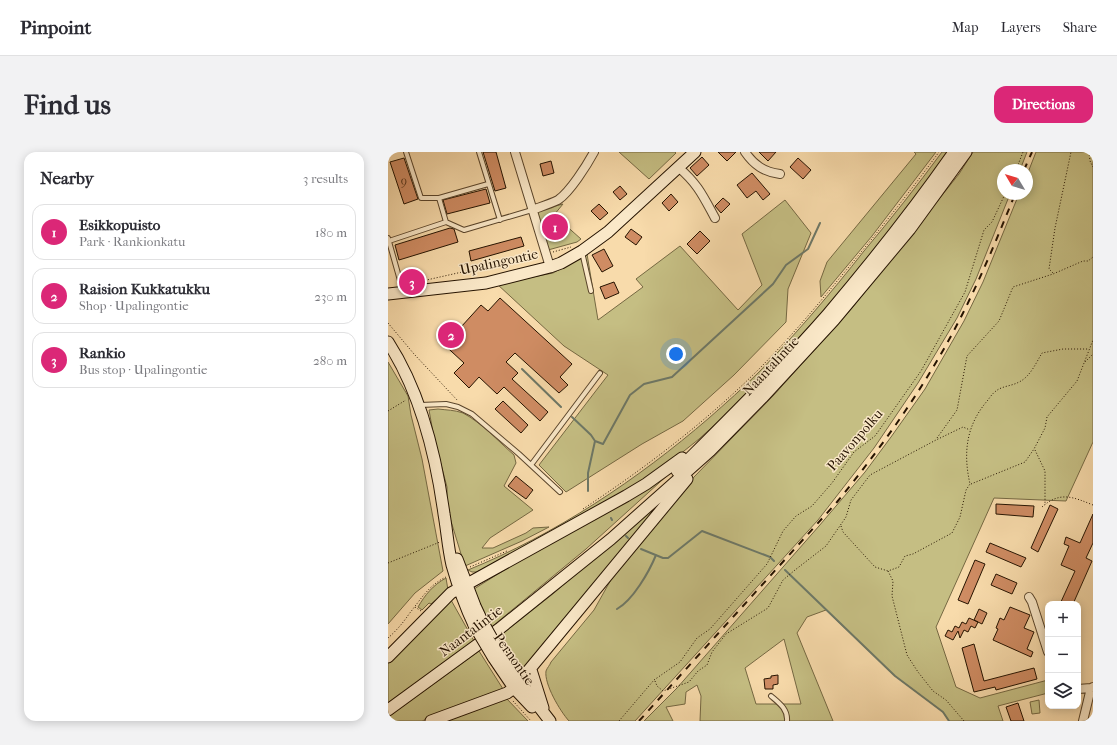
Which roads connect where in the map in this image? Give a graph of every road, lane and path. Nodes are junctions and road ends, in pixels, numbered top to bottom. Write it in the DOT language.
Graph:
graph roads {
  1 [pos="406,152"];
  2 [pos="479,152"];
  3 [pos="515,152"];
  4 [pos="594,152"];
  5 [pos="695,152"];
  6 [pos="745,152"];
  7 [pos="939,152"];
  8 [pos="954,152"];
  9 [pos="966,152"];
  10 [pos="1023,152"];
  11 [pos="1071,152"];
  12 [pos="1089,152"];
  13 [pos="1018,164"];
  14 [pos="678,167"];
  15 [pos="1093,167"];
  16 [pos="780,174"];
  17 [pos="488,184"];
  18 [pos="439,198"];
  19 [pos="1002,200"];
  20 [pos="532,210"];
  21 [pos="715,218"];
  22 [pos="500,220"];
  23 [pos="446,222"];
  24 [pos="388,240"];
  25 [pos="582,251"];
  26 [pos="1093,257"];
  27 [pos="550,267"];
  28 [pos="1053,274"];
  29 [pos="401,284"];
  30 [pos="591,291"];
  31 [pos="388,294"];
  32 [pos="388,323"];
  33 [pos="1093,340"];
  34 [pos="388,342"];
  35 [pos="1089,349"];
  36 [pos="1093,354"];
  37 [pos="1084,363"];
  38 [pos="600,373"];
  39 [pos="411,397"];
  40 [pos="458,401"];
  41 [pos="419,405"];
  42 [pos="388,411"];
  43 [pos="719,429"];
  44 [pos="970,430"];
  45 [pos="936,440"];
  46 [pos="1034,449"];
  47 [pos="710,451"];
  48 [pos="531,465"];
  49 [pos="970,484"];
  50 [pos="560,492"];
  51 [pos="1045,505"];
  52 [pos="1093,505"];
  53 [pos="1042,507"];
  54 [pos="582,510"];
  55 [pos="840,526"];
  56 [pos="442,542"];
  57 [pos="509,550"];
  58 [pos="388,563"];
  59 [pos="468,568"];
  60 [pos="888,571"];
  61 [pos="569,573"];
  62 [pos="447,576"];
  63 [pos="463,587"];
  64 [pos="1029,597"];
  65 [pos="415,607"];
  66 [pos="422,612"];
  67 [pos="388,638"];
  68 [pos="1045,643"];
  69 [pos="388,657"];
  70 [pos="531,670"];
  71 [pos="654,680"];
  72 [pos="517,685"];
  73 [pos="1092,687"];
  74 [pos="1081,688"];
  75 [pos="771,696"];
  76 [pos="388,710"];
  77 [pos="543,710"];
  78 [pos="431,721"];
  79 [pos="549,721"];
  80 [pos="619,721"];
  81 [pos="787,721"];
  82 [pos="964,721"];
  83 [pos="1083,721"];
  1 -- 18 [label="lane"];
  2 -- 17 [label="lane"];
  3 -- 20 [label="street"];
  4 -- 20 [label="street"];
  5 -- 14 [label="main road, Upalingontie"];
  6 -- 16 [label="street"];
  7 -- 54 [label="path"];
  8 -- 43 [label="main road, Naantalintie"];
  9 -- 47 [label="main road, Naantalintie"];
  10 -- 13 [label="path"];
  11 -- 28 [label="path"];
  12 -- 15 [label="path"];
  14 -- 21 [label="street"];
  14 -- 25 [label="main road, Upalingontie"];
  17 -- 18 [label="lane"];
  17 -- 22 [label="lane"];
  18 -- 23 [label="lane"];
  19 -- 71 [label="path, Paavonpolku"];
  20 -- 22 [label="lane"];
  20 -- 27 [label="street"];
  22 -- 23 [label="lane"];
  23 -- 24 [label="lane"];
  24 -- 29 [label="lane"];
  25 -- 27 [label="main road, Upalingontie"];
  25 -- 30 [label="lane"];
  26 -- 28 [label="path"];
  27 -- 31 [label="main road, Upalingontie"];
  28 -- 45 [label="path"];
  32 -- 40 [label="path"];
  33 -- 35 [label="path"];
  34 -- 41 [label="main road, Pernontie"];
  35 -- 37 [label="path"];
  35 -- 44 [label="path"];
  36 -- 37 [label="path"];
  37 -- 46 [label="path"];
  38 -- 48 [label="lane"];
  39 -- 42 [label="path"];
  41 -- 48 [label="lane"];
  41 -- 63 [label="main road, Pernontie"];
  43 -- 61 [label="main road, Naantalintie"];
  43 -- 63 [label="main road"];
  44 -- 45 [label="path"];
  44 -- 49 [label="path"];
  45 -- 55 [label="path"];
  46 -- 49 [label="path"];
  46 -- 51 [label="path"];
  47 -- 61 [label="main road, Naantalintie"];
  47 -- 70 [label="main road"];
  48 -- 50 [label="lane"];
  49 -- 60 [label="path"];
  51 -- 52 [label="path"];
  51 -- 53 [label="path"];
  55 -- 60 [label="path"];
  55 -- 71 [label="path"];
  56 -- 58 [label="path"];
  57 -- 59 [label="path"];
  60 -- 82 [label="path"];
  61 -- 76 [label="main road, Naantalintie"];
  62 -- 65 [label="path"];
  63 -- 69 [label="main road"];
  63 -- 72 [label="main road, Pernontie, bridge"];
  64 -- 68 [label="street"];
  65 -- 66 [label="path"];
  65 -- 67 [label="path"];
  70 -- 72 [label="main road"];
  70 -- 77 [label="main road"];
  71 -- 80 [label="path, Paavonpolku"];
  72 -- 77 [label="main road, Pernontie"];
  72 -- 78 [label="main road"];
  72 -- 79 [label="main road, Pernontie"];
  73 -- 74 [label="street"];
  73 -- 83 [label="street"];
  75 -- 81 [label="lane"];
  77 -- 79 [label="main road, Pernontie"];
}
